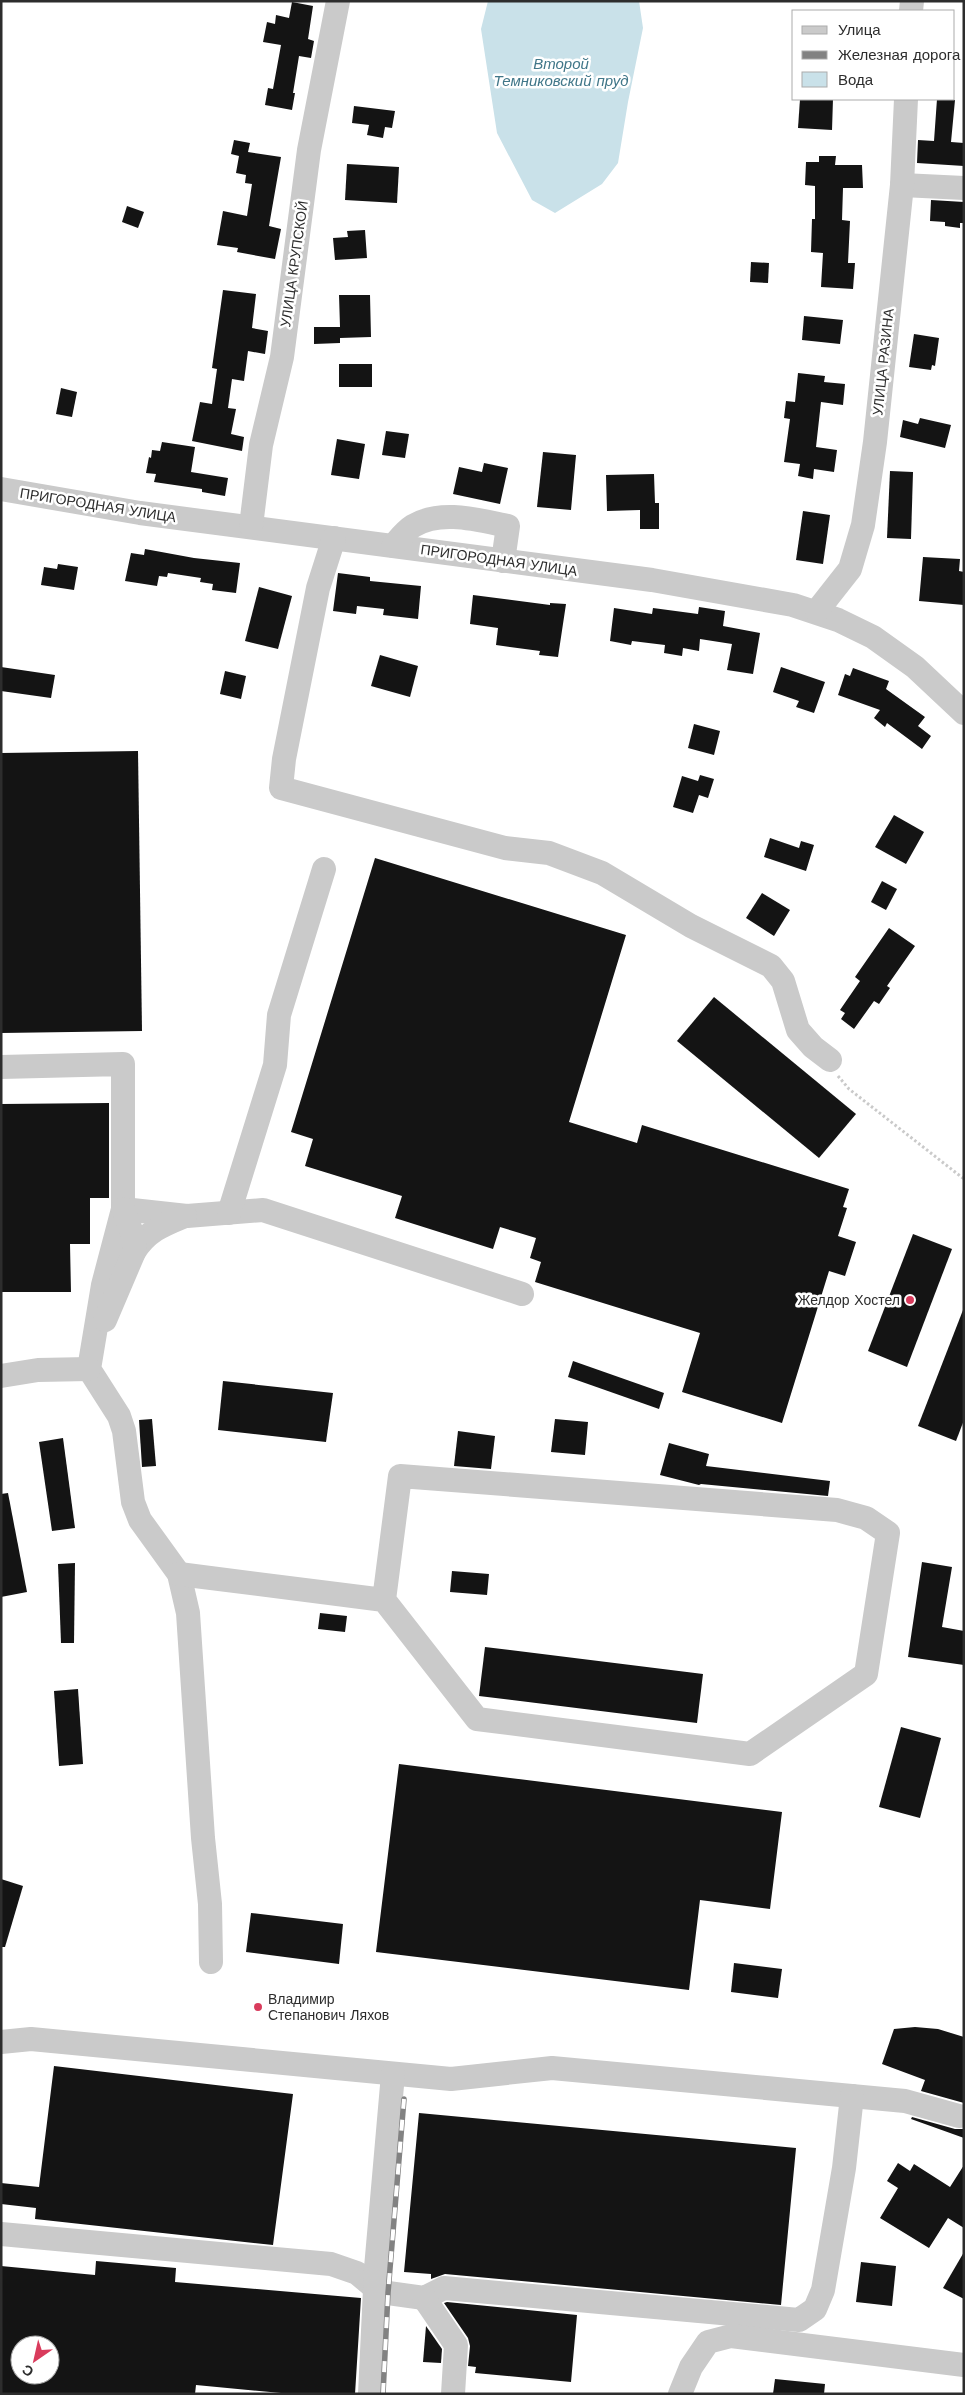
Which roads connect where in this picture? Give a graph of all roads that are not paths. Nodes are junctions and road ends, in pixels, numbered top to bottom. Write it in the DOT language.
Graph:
graph roads {
  1 [pos="338,1"];
  2 [pos="906,100"];
  3 [pos="902,185"];
  4 [pos="964,188"];
  5 [pos="1,489"];
  6 [pos="251,526"];
  7 [pos="334,538"];
  8 [pos="393,546"];
  9 [pos="503,561"];
  10 [pos="817,612"];
  11 [pos="964,713"];
  12 [pos="324,869"];
  13 [pos="830,1060"];
  14 [pos="1,1067"];
  15 [pos="229,1213"];
  16 [pos="187,1216"];
  17 [pos="126,1217"];
  18 [pos="157,1228"];
  19 [pos="134,1252"];
  20 [pos="522,1294"];
  21 [pos="90,1359"];
  22 [pos="1,1376"];
  23 [pos="180,1574"];
  24 [pos="384,1600"];
  25 [pos="211,1962"];
  26 [pos="1,2042"];
  27 [pos="393,2074"];
  28 [pos="852,2096"];
  29 [pos="959,2116"];
  30 [pos="1,2234"];
  31 [pos="375,2288"];
  32 [pos="424,2298"];
  33 [pos="964,2365"];
  34 [pos="370,2394"];
  35 [pos="453,2394"];
  36 [pos="680,2394"];
  1 -- 6 [label="street, УЛИЦА КРУПСКОЙ"];
  2 -- 3 [label="street, УЛИЦА РАЗИНА"];
  3 -- 4 [label="street"];
  3 -- 10 [label="street, УЛИЦА РАЗИНА"];
  5 -- 6 [label="street, ПРИГОРОДНАЯ УЛИЦА"];
  6 -- 7 [label="street, ПРИГОРОДНАЯ УЛИЦА"];
  7 -- 8 [label="street, ПРИГОРОДНАЯ УЛИЦА"];
  7 -- 13 [label="street"];
  8 -- 9 [label="street, ПРИГОРОДНАЯ УЛИЦА"];
  8 -- 9 [label="street"];
  9 -- 10 [label="street, ПРИГОРОДНАЯ УЛИЦА"];
  10 -- 11 [label="street, ПРИГОРОДНАЯ УЛИЦА"];
  12 -- 15 [label="street"];
  14 -- 17 [label="street"];
  15 -- 16 [label="street"];
  15 -- 20 [label="street"];
  16 -- 17 [label="street"];
  16 -- 18 [label="street"];
  17 -- 18 [label="street"];
  17 -- 19 [label="street"];
  17 -- 21 [label="street"];
  18 -- 19 [label="street"];
  19 -- 21 [label="street"];
  21 -- 22 [label="street"];
  21 -- 23 [label="street"];
  23 -- 24 [label="street"];
  23 -- 25 [label="street"];
  24 -- 24 [label="street"];
  26 -- 27 [label="street"];
  27 -- 28 [label="street"];
  27 -- 31 [label="street"];
  28 -- 29 [label="street"];
  28 -- 32 [label="street"];
  30 -- 31 [label="street"];
  31 -- 32 [label="street"];
  31 -- 34 [label="street"];
  32 -- 35 [label="street"];
  33 -- 36 [label="street"];
}
